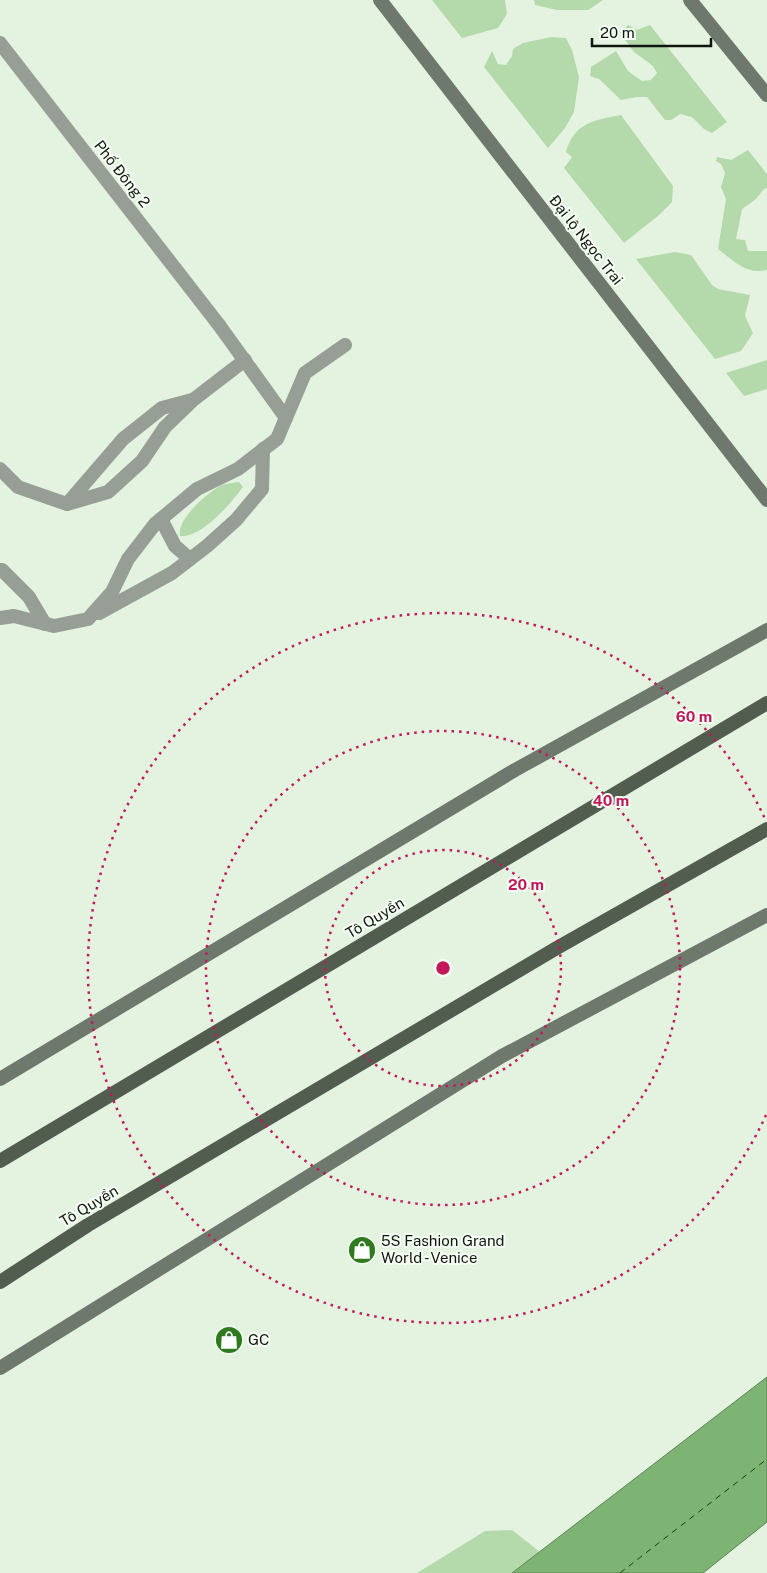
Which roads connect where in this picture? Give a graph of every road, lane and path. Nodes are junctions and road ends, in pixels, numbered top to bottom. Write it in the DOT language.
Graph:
graph roads {
  1 [pos="380,0"];
  2 [pos="690,0"];
  3 [pos="0,43"];
  4 [pos="767,95"];
  5 [pos="345,345"];
  6 [pos="245,360"];
  7 [pos="193,400"];
  8 [pos="286,418"];
  9 [pos="263,449"];
  10 [pos="0,469"];
  11 [pos="767,500"];
  12 [pos="68,504"];
  13 [pos="161,519"];
  14 [pos="190,560"];
  15 [pos="0,570"];
  16 [pos="0,618"];
  17 [pos="88,619"];
  18 [pos="45,624"];
  19 [pos="767,630"];
  20 [pos="767,703"];
  21 [pos="767,829"];
  22 [pos="767,915"];
  23 [pos="0,1079"];
  24 [pos="0,1161"];
  25 [pos="0,1282"];
  26 [pos="0,1368"];
  1 -- 11 [label="main road, Đại lộ Ngọc Trai"];
  2 -- 4 [label="main road"];
  3 -- 6 [label="street, Phố Đông 2"];
  5 -- 8 [label="street"];
  6 -- 7 [label="street"];
  6 -- 8 [label="street, Phố Đông 2"];
  7 -- 12 [label="street"];
  7 -- 12 [label="street"];
  8 -- 9 [label="street"];
  9 -- 13 [label="street"];
  9 -- 14 [label="street"];
  10 -- 12 [label="street"];
  13 -- 14 [label="street"];
  13 -- 17 [label="street"];
  14 -- 17 [label="street"];
  15 -- 18 [label="street"];
  16 -- 18 [label="street"];
  17 -- 18 [label="street"];
  19 -- 23 [label="main road"];
  20 -- 24 [label="main road, Tô Quyền"];
  21 -- 25 [label="main road, Tô Quyền"];
  22 -- 26 [label="main road"];
}
